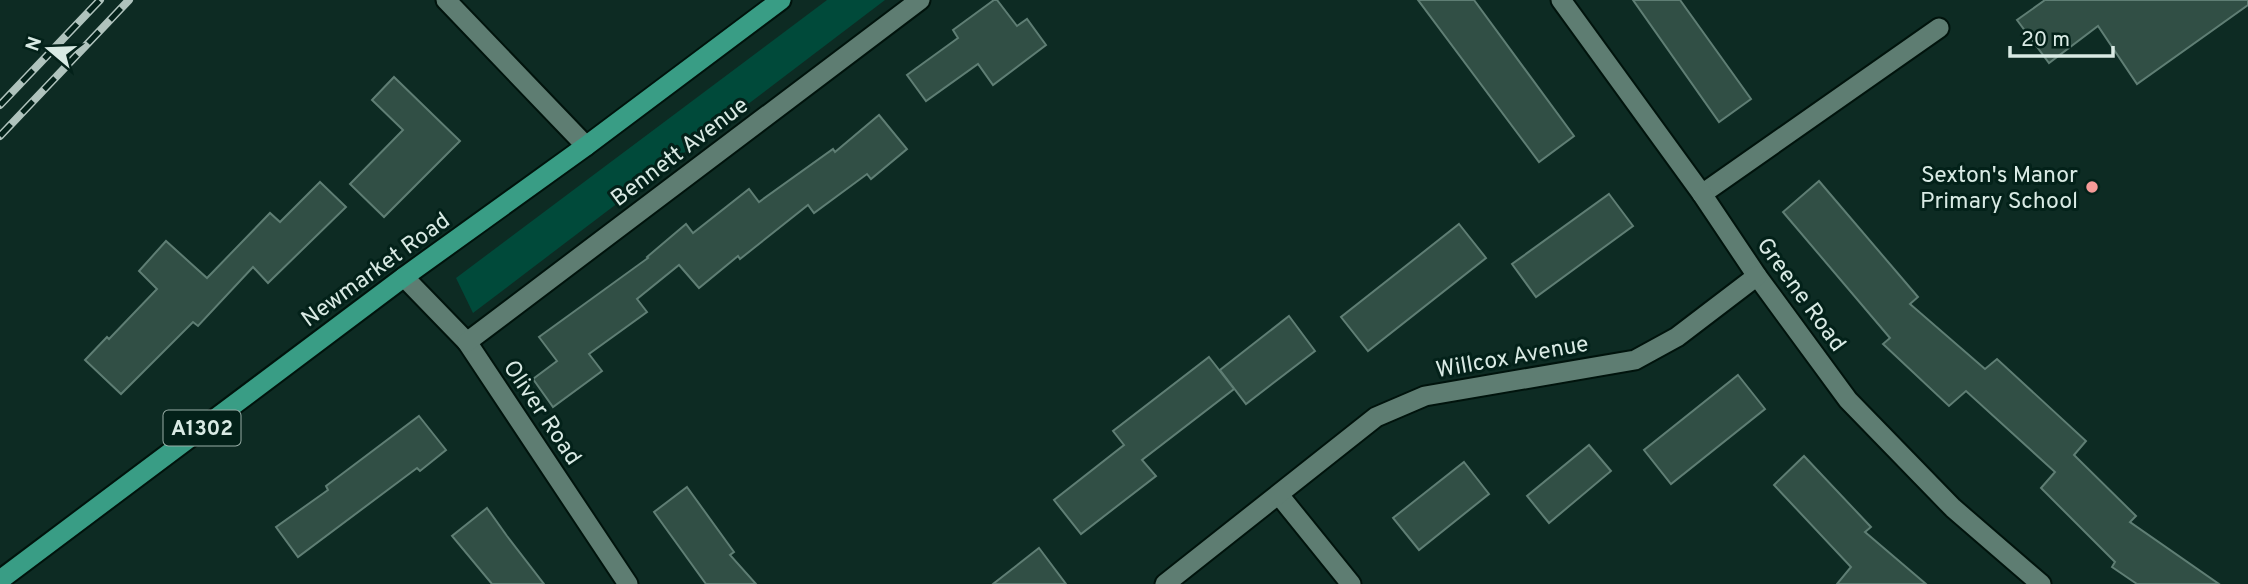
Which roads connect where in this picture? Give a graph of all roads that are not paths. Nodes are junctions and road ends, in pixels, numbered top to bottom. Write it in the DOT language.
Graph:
graph roads {
  1 [pos="446,0"];
  2 [pos="781,0"];
  3 [pos="920,0"];
  4 [pos="1561,0"];
  5 [pos="1938,28"];
  6 [pos="586,146"];
  7 [pos="1702,194"];
  8 [pos="1757,276"];
  9 [pos="404,277"];
  10 [pos="467,342"];
  11 [pos="1279,495"];
  12 [pos="0,580"];
  13 [pos="628,584"];
  14 [pos="1165,584"];
  15 [pos="1350,584"];
  16 [pos="2041,584"];
  1 -- 6 [label="street"];
  2 -- 6 [label="main road, Newmarket Road / A1302"];
  3 -- 10 [label="street, Bennett Avenue"];
  4 -- 7 [label="street, Greene Road"];
  5 -- 7 [label="street"];
  6 -- 9 [label="main road, Newmarket Road / A1302"];
  7 -- 8 [label="street, Greene Road"];
  8 -- 11 [label="street, Willcox Avenue"];
  8 -- 16 [label="street, Greene Road"];
  9 -- 10 [label="street, Oliver Road"];
  9 -- 12 [label="main road, Newmarket Road / A1302"];
  10 -- 13 [label="street, Oliver Road"];
  11 -- 14 [label="street, Willcox Avenue"];
  11 -- 15 [label="street"];
}
